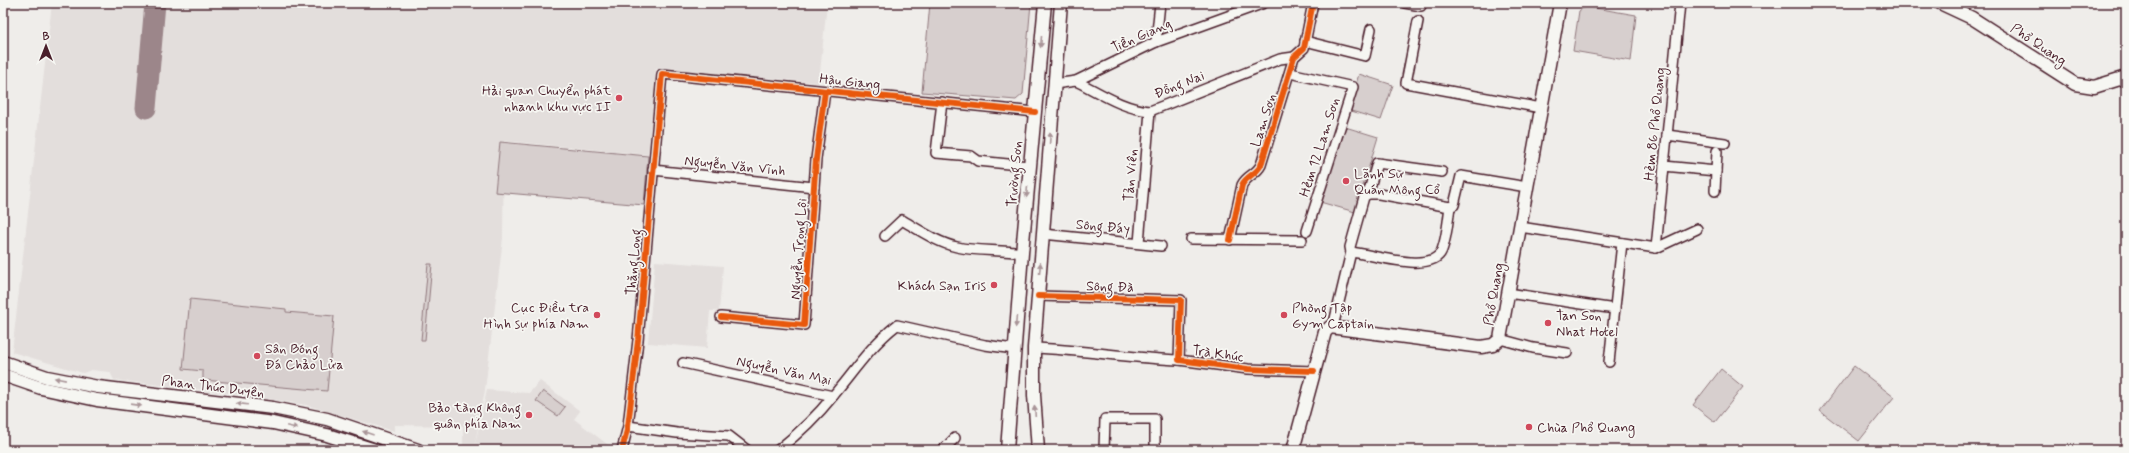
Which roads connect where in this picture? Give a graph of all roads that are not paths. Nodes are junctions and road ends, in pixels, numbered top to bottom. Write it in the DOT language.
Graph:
graph roads {
  1 [pos="1045,3"];
  2 [pos="1061,3"];
  3 [pos="1160,3"];
  4 [pos="1264,3"];
  5 [pos="1313,3"];
  6 [pos="1405,3"];
  7 [pos="1560,3"];
  8 [pos="1680,3"];
  9 [pos="1940,3"];
  10 [pos="1422,6"];
  11 [pos="1960,6"];
  12 [pos="1418,21"];
  13 [pos="1371,29"];
  14 [pos="1305,41"];
  15 [pos="1156,42"];
  16 [pos="1294,57"];
  17 [pos="1290,73"];
  18 [pos="662,74"];
  19 [pos="2126,77"];
  20 [pos="1076,81"];
  21 [pos="1054,84"];
  22 [pos="825,91"];
  23 [pos="942,102"];
  24 [pos="1541,108"];
  25 [pos="1150,111"];
  26 [pos="1035,112"];
  27 [pos="1667,135"];
  28 [pos="1725,143"];
  29 [pos="1717,151"];
  30 [pos="1029,166"];
  31 [pos="1664,166"];
  32 [pos="653,170"];
  33 [pos="1716,171"];
  34 [pos="1442,172"];
  35 [pos="814,187"];
  36 [pos="1527,187"];
  37 [pos="1715,191"];
  38 [pos="1368,194"];
  39 [pos="1450,207"];
  40 [pos="1520,227"];
  41 [pos="1698,229"];
  42 [pos="1307,231"];
  43 [pos="1043,234"];
  44 [pos="885,236"];
  45 [pos="1191,239"];
  46 [pos="1230,240"];
  47 [pos="1302,240"];
  48 [pos="1139,243"];
  49 [pos="1622,243"];
  50 [pos="1160,246"];
  51 [pos="1656,248"];
  52 [pos="1351,252"];
  53 [pos="1022,253"];
  54 [pos="1508,293"];
  55 [pos="1038,296"];
  56 [pos="1181,300"];
  57 [pos="1615,309"];
  58 [pos="721,317"];
  59 [pos="1333,326"];
  60 [pos="1500,339"];
  61 [pos="1034,348"];
  62 [pos="1014,349"];
  63 [pos="1567,353"];
  64 [pos="1179,360"];
  65 [pos="3,362"];
  66 [pos="1609,362"];
  67 [pos="683,363"];
  68 [pos="1314,371"];
  69 [pos="3,375"];
  70 [pos="833,396"];
  71 [pos="628,426"];
  72 [pos="955,438"];
  73 [pos="375,450"];
  74 [pos="418,450"];
  75 [pos="622,450"];
  76 [pos="747,450"];
  77 [pos="778,450"];
  78 [pos="943,450"];
  79 [pos="1007,450"];
  80 [pos="1038,450"];
  81 [pos="1104,450"];
  82 [pos="1155,450"];
  83 [pos="1293,450"];
  1 -- 26 [label="main road, Trường Sơn, one-way"];
  2 -- 21 [label="main road"];
  3 -- 15 [label="street"];
  4 -- 15 [label="street, Tiền Giang"];
  5 -- 14 [label="street, Lam Sơn"];
  6 -- 10 [label="street"];
  7 -- 24 [label="main road, Phổ Quang"];
  8 -- 27 [label="street, Hẻm 86 Phổ Quang"];
  9 -- 11 [label="main road, Phổ Quang"];
  11 -- 19 [label="main road, Phổ Quang"];
  12 -- 24 [label="street"];
  13 -- 14 [label="street"];
  14 -- 16 [label="street, Lam Sơn"];
  15 -- 20 [label="street, Tiền Giang"];
  16 -- 17 [label="street, Lam Sơn"];
  16 -- 25 [label="street, Đồng Nai"];
  17 -- 42 [label="street, Hẻm 12 Lam Sơn"];
  17 -- 46 [label="street, Lam Sơn"];
  18 -- 22 [label="street, Hậu Giang"];
  18 -- 32 [label="street, Thăng Long"];
  20 -- 21 [label="street, Tiền Giang"];
  20 -- 25 [label="street, Đồng Nai"];
  43 -- 21 [label="main road, one-way"];
  22 -- 23 [label="street, Hậu Giang"];
  22 -- 35 [label="street, Nguyễn Trọng Lội"];
  23 -- 26 [label="street, Hậu Giang"];
  23 -- 30 [label="street"];
  24 -- 36 [label="main road, Phổ Quang"];
  25 -- 48 [label="street, Tản Viên"];
  26 -- 30 [label="main road, Trường Sơn"];
  27 -- 28 [label="street"];
  27 -- 31 [label="street, Hẻm 86 Phổ Quang"];
  29 -- 33 [label="street"];
  30 -- 53 [label="main road, Trường Sơn, one-way"];
  31 -- 33 [label="street"];
  31 -- 51 [label="street, Hẻm 86 Phổ Quang"];
  32 -- 35 [label="street, Nguyễn Văn Vĩnh"];
  32 -- 71 [label="street, Thăng Long"];
  33 -- 37 [label="street"];
  34 -- 38 [label="street"];
  35 -- 58 [label="street, Nguyễn Trọng Lội"];
  36 -- 39 [label="street"];
  36 -- 40 [label="main road, Phổ Quang"];
  38 -- 39 [label="street"];
  38 -- 52 [label="street"];
  39 -- 52 [label="street"];
  40 -- 49 [label="street"];
  40 -- 54 [label="main road, Phổ Quang"];
  41 -- 51 [label="street"];
  43 -- 48 [label="street, Sông Đáy"];
  55 -- 43 [label="main road, one-way"];
  44 -- 53 [label="street"];
  45 -- 46 [label="street"];
  46 -- 47 [label="street"];
  48 -- 50 [label="street, Sông Đáy"];
  49 -- 51 [label="street"];
  49 -- 57 [label="street"];
  52 -- 59 [label="street"];
  53 -- 62 [label="main road, Trường Sơn, one-way"];
  54 -- 57 [label="street"];
  54 -- 60 [label="main road, Phổ Quang"];
  55 -- 56 [label="street, Sông Đà"];
  55 -- 61 [label="main road"];
  56 -- 64 [label="street, Trà Khúc"];
  57 -- 66 [label="street"];
  59 -- 60 [label="main road, Phổ Quang"];
  59 -- 68 [label="main road"];
  60 -- 63 [label="street"];
  61 -- 64 [label="street, Trà Khúc"];
  80 -- 61 [label="main road, one-way"];
  62 -- 70 [label="street, Nguyễn Văn Mại"];
  62 -- 79 [label="main road, Trường Sơn"];
  64 -- 68 [label="street, Trà Khúc"];
  74 -- 65 [label="main road, Phan Thúc Duyện, one-way"];
  67 -- 70 [label="street, Nguyễn Văn Mại"];
  68 -- 83 [label="main road"];
  69 -- 73 [label="main road, Phan Thúc Duyện, one-way"];
  70 -- 77 [label="street"];
  71 -- 75 [label="street, Thăng Long"];
  71 -- 76 [label="street"];
  72 -- 78 [label="street"];
  81 -- 82 [label="street"];
}
